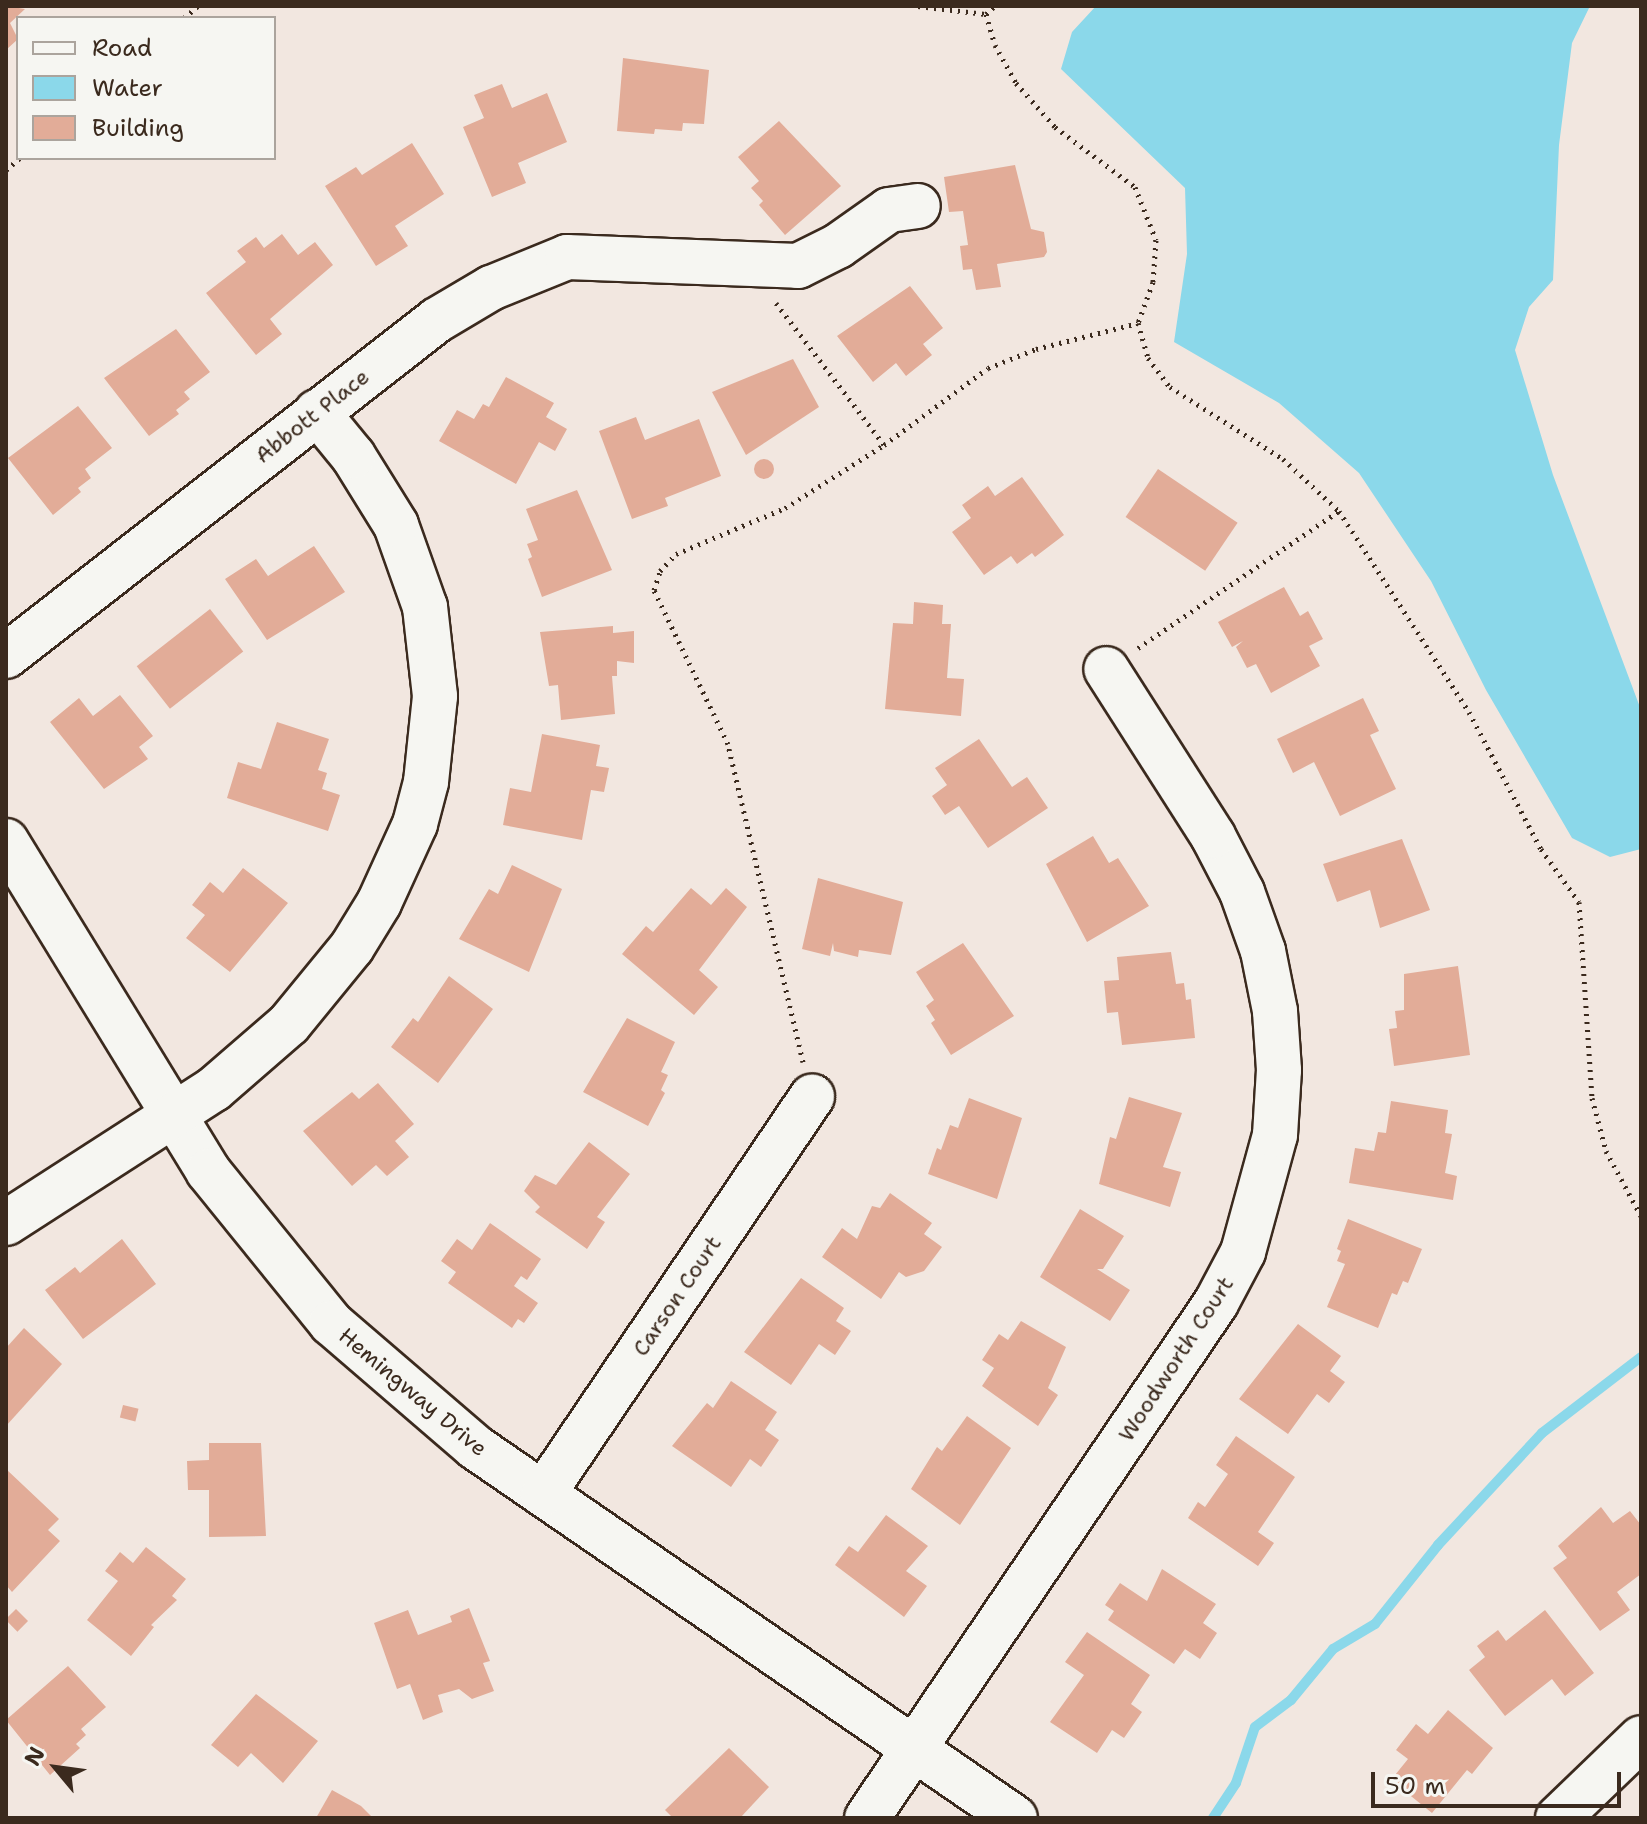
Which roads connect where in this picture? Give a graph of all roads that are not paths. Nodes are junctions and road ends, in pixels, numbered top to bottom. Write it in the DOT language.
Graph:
graph roads {
  1 [pos="918,206"];
  2 [pos="317,412"];
  3 [pos="6,656"];
  4 [pos="1106,669"];
  5 [pos="6,841"];
  6 [pos="812,1097"];
  7 [pos="173,1116"];
  8 [pos="6,1223"];
  9 [pos="543,1494"];
  10 [pos="1641,1738"];
  11 [pos="914,1749"];
  12 [pos="867,1818"];
  13 [pos="1015,1818"];
  14 [pos="1558,1818"];
  1 -- 2 [label="street, Abbott Place"];
  2 -- 3 [label="street, Abbott Place"];
  2 -- 7 [label="street"];
  4 -- 11 [label="street, Woodworth Court"];
  5 -- 7 [label="street, Hemingway Drive"];
  6 -- 9 [label="street, Carson Court"];
  7 -- 8 [label="street"];
  7 -- 9 [label="street, Hemingway Drive"];
  9 -- 11 [label="street, Hemingway Drive"];
  10 -- 14 [label="street"];
  11 -- 12 [label="street, Woodworth Court"];
  11 -- 13 [label="street, Hemingway Drive"];
}
